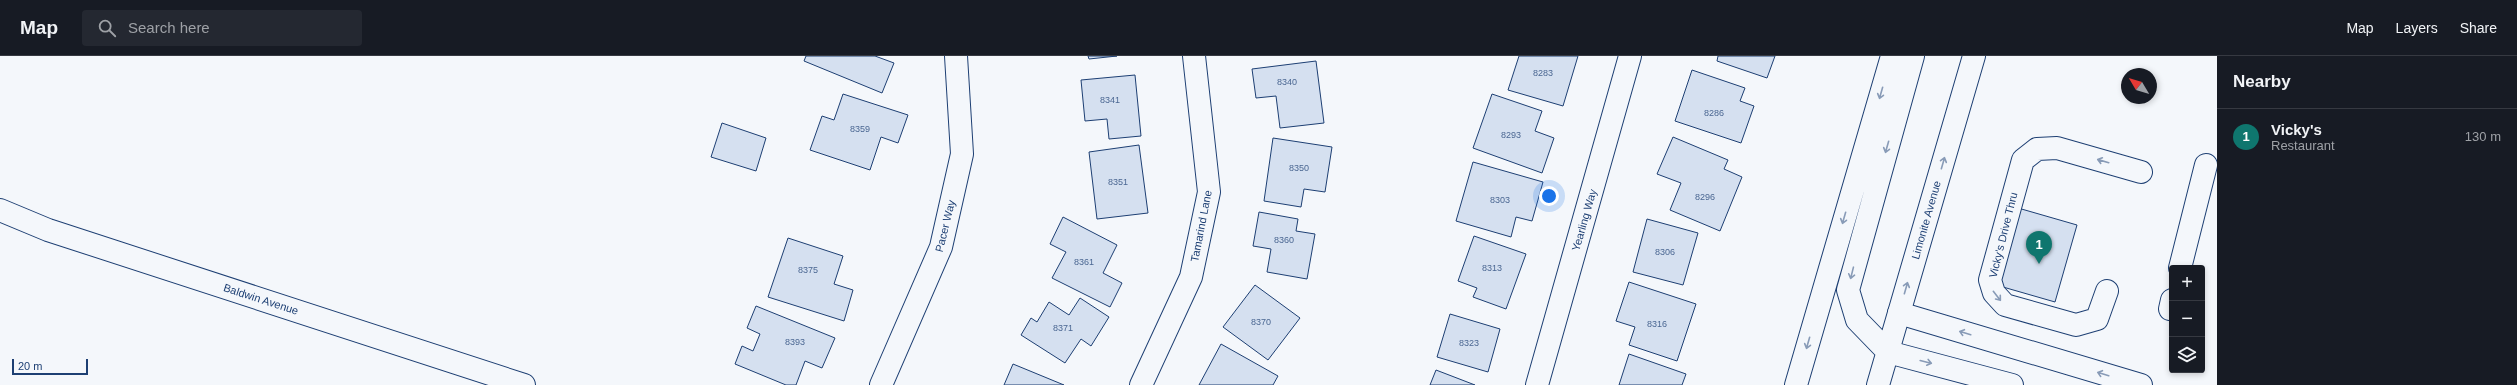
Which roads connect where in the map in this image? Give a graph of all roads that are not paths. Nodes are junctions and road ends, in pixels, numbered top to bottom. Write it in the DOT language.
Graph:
graph roads {
  1 [pos="956,56"];
  2 [pos="1194,56"];
  3 [pos="1630,56"];
  4 [pos="1892,56"];
  5 [pos="1913,56"];
  6 [pos="1974,56"];
  7 [pos="2206,165"];
  8 [pos="2141,172"];
  9 [pos="0,210"];
  10 [pos="2181,265"];
  11 [pos="2107,291"];
  12 [pos="1899,313"];
  13 [pos="1888,352"];
  14 [pos="524,385"];
  15 [pos="881,385"];
  16 [pos="1141,385"];
  17 [pos="1537,385"];
  18 [pos="1796,385"];
  19 [pos="1878,385"];
  20 [pos="2012,385"];
  21 [pos="2141,385"];
  1 -- 15 [label="street, Pacer Way"];
  2 -- 16 [label="street, Tamarind Lane"];
  3 -- 17 [label="street, Yearling Way"];
  4 -- 18 [label="street, one-way"];
  5 -- 13 [label="street, one-way"];
  12 -- 6 [label="street, Limonite Avenue, one-way"];
  7 -- 10 [label="street"];
  8 -- 11 [label="street, Vicky's Drive Thru, one-way"];
  9 -- 14 [label="street, Baldwin Avenue"];
  12 -- 13 [label="street, Limonite Avenue"];
  21 -- 12 [label="street, one-way"];
  13 -- 19 [label="street, Limonite Avenue"];
  13 -- 20 [label="street, one-way"];
}
